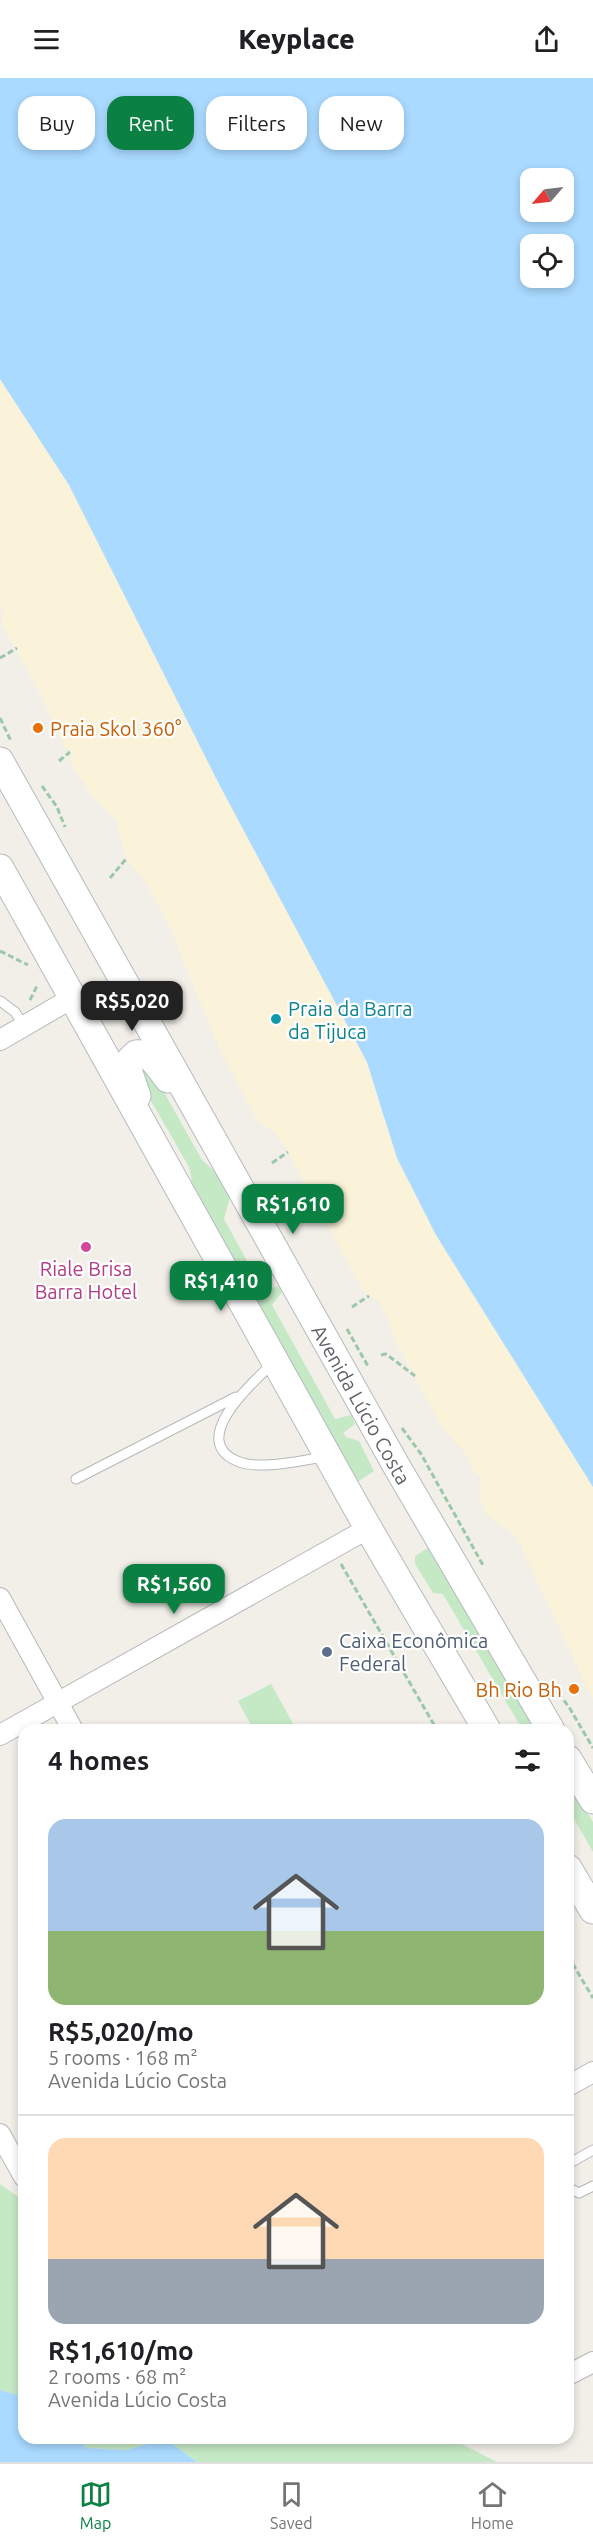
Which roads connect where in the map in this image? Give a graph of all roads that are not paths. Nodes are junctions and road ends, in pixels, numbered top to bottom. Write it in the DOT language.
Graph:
graph roads {
  1 [pos="0,761"];
  2 [pos="0,868"];
  3 [pos="74,997"];
  4 [pos="0,1001"];
  5 [pos="24,1026"];
  6 [pos="0,1040"];
  7 [pos="213,1137"];
  8 [pos="156,1149"];
  9 [pos="275,1361"];
  10 [pos="238,1396"];
  11 [pos="329,1456"];
  12 [pos="76,1479"];
  13 [pos="369,1528"];
  14 [pos="0,1598"];
  15 [pos="57,1701"];
  16 [pos="18,1724"];
  17 [pos="18,1724"];
  18 [pos="70,1724"];
  19 [pos="483,1724"];
  20 [pos="548,1724"];
  21 [pos="0,1735"];
  22 [pos="574,1769"];
  23 [pos="593,1800"];
  24 [pos="574,1878"];
  25 [pos="593,1910"];
  26 [pos="593,2072"];
  27 [pos="574,2083"];
  28 [pos="0,2134"];
  29 [pos="593,2150"];
  30 [pos="574,2161"];
  31 [pos="18,2166"];
  32 [pos="593,2186"];
  33 [pos="574,2190"];
  34 [pos="593,2362"];
  35 [pos="574,2372"];
  1 -- 7 [label="main road, Avenida Lúcio Costa"];
  2 -- 3 [label="main road"];
  3 -- 5 [label="street"];
  3 -- 8 [label="main road"];
  4 -- 5 [label="lane"];
  5 -- 6 [label="street"];
  7 -- 8 [label="main road"];
  7 -- 20 [label="main road, Avenida Lúcio Costa"];
  8 -- 9 [label="main road"];
  9 -- 10 [label="lane"];
  9 -- 11 [label="main road"];
  10 -- 11 [label="lane"];
  10 -- 12 [label="lane"];
  11 -- 13 [label="main road"];
  13 -- 15 [label="street"];
  13 -- 19 [label="main road"];
  14 -- 15 [label="street"];
  15 -- 16 [label="street"];
  15 -- 18 [label="street"];
  17 -- 21 [label="street"];
  22 -- 23 [label="main road"];
  24 -- 25 [label="main road"];
  26 -- 27 [label="street"];
  28 -- 31 [label="street"];
  29 -- 30 [label="lane"];
  32 -- 33 [label="lane"];
  34 -- 35 [label="street"];
}
